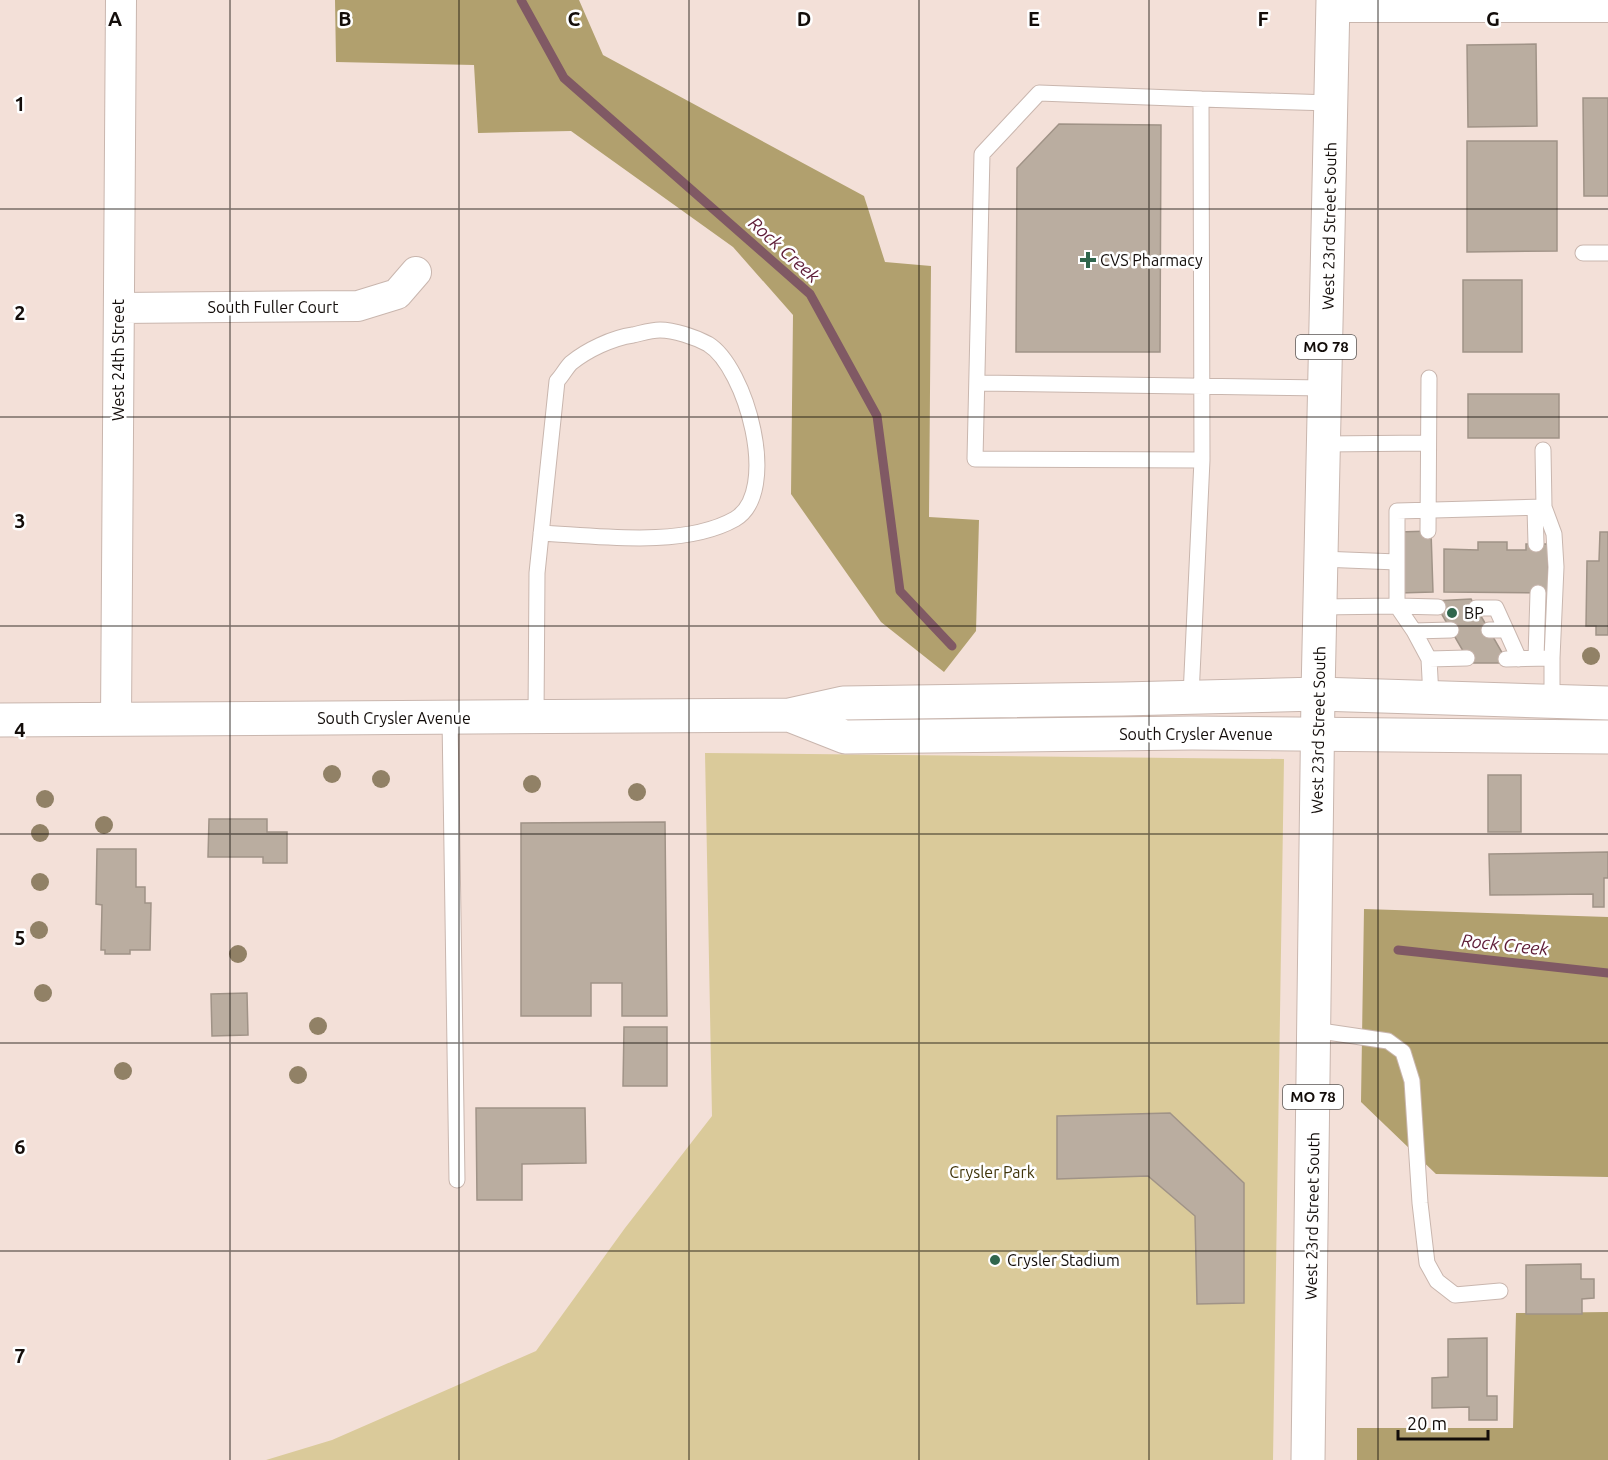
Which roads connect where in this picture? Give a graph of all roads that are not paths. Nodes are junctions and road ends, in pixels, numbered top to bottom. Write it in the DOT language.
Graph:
graph roads {
  1 [pos="121,0"];
  2 [pos="1333,3"];
  3 [pos="1608,7"];
  4 [pos="1201,99"];
  5 [pos="1331,103"];
  6 [pos="1583,253"];
  7 [pos="1608,253"];
  8 [pos="416,272"];
  9 [pos="118,308"];
  10 [pos="1429,378"];
  11 [pos="977,383"];
  12 [pos="1202,387"];
  13 [pos="1326,388"];
  14 [pos="1428,443"];
  15 [pos="1324,444"];
  16 [pos="1543,450"];
  17 [pos="1202,459"];
  18 [pos="1539,508"];
  19 [pos="1429,510"];
  20 [pos="1428,531"];
  21 [pos="541,534"];
  22 [pos="1536,544"];
  23 [pos="1321,559"];
  24 [pos="1397,562"];
  25 [pos="1538,593"];
  26 [pos="1432,602"];
  27 [pos="1397,606"];
  28 [pos="1320,607"];
  29 [pos="1476,608"];
  30 [pos="1451,630"];
  31 [pos="1489,630"];
  32 [pos="1506,630"];
  33 [pos="1414,631"];
  34 [pos="1467,658"];
  35 [pos="1536,658"];
  36 [pos="1552,658"];
  37 [pos="1429,659"];
  38 [pos="1318,694"];
  39 [pos="1191,696"];
  40 [pos="1431,697"];
  41 [pos="1552,701"];
  42 [pos="1608,703"];
  43 [pos="789,715"];
  44 [pos="450,717"];
  45 [pos="536,717"];
  46 [pos="0,720"];
  47 [pos="116,720"];
  48 [pos="1317,734"];
  49 [pos="1608,736"];
  50 [pos="1314,1030"];
  51 [pos="457,1180"];
  52 [pos="1500,1291"];
  53 [pos="1308,1460"];
  1 -- 9 [label="street, West 24th Street"];
  2 -- 3 [label="street"];
  2 -- 5 [label="main road, West 23rd Street South / MO 78"];
  4 -- 5 [label="lane"];
  4 -- 11 [label="lane"];
  4 -- 12 [label="lane"];
  5 -- 13 [label="main road, West 23rd Street South / MO 78"];
  6 -- 7 [label="lane"];
  8 -- 9 [label="street, South Fuller Court"];
  9 -- 47 [label="street, West 24th Street"];
  10 -- 14 [label="lane"];
  11 -- 12 [label="lane"];
  11 -- 17 [label="lane"];
  12 -- 13 [label="lane"];
  12 -- 17 [label="lane"];
  13 -- 15 [label="main road, West 23rd Street South / MO 78"];
  14 -- 15 [label="lane"];
  14 -- 19 [label="lane"];
  15 -- 23 [label="main road, West 23rd Street South / MO 78"];
  16 -- 18 [label="lane"];
  17 -- 39 [label="lane"];
  18 -- 19 [label="lane"];
  18 -- 22 [label="lane"];
  18 -- 36 [label="lane"];
  19 -- 20 [label="lane"];
  19 -- 24 [label="lane"];
  21 -- 21 [label="lane"];
  21 -- 45 [label="lane"];
  23 -- 24 [label="lane"];
  23 -- 28 [label="main road, West 23rd Street South / MO 78"];
  24 -- 27 [label="lane"];
  25 -- 35 [label="lane"];
  26 -- 27 [label="lane"];
  27 -- 28 [label="lane"];
  27 -- 33 [label="lane"];
  28 -- 38 [label="main road, West 23rd Street South / MO 78"];
  29 -- 32 [label="lane"];
  30 -- 33 [label="lane"];
  31 -- 32 [label="lane"];
  32 -- 35 [label="lane"];
  33 -- 37 [label="lane"];
  34 -- 37 [label="lane"];
  35 -- 36 [label="lane"];
  36 -- 41 [label="lane"];
  37 -- 40 [label="lane"];
  38 -- 39 [label="main road, South Crysler Avenue"];
  38 -- 40 [label="main road, South Crysler Avenue"];
  38 -- 48 [label="main road, West 23rd Street South / MO 78"];
  39 -- 43 [label="main road, South Crysler Avenue"];
  40 -- 41 [label="main road, South Crysler Avenue"];
  41 -- 42 [label="main road, South Crysler Avenue"];
  43 -- 45 [label="main road, South Crysler Avenue"];
  43 -- 48 [label="main road, South Crysler Avenue"];
  44 -- 45 [label="main road, South Crysler Avenue"];
  44 -- 47 [label="main road, South Crysler Avenue"];
  44 -- 51 [label="lane"];
  46 -- 47 [label="main road, South Crysler Avenue"];
  48 -- 49 [label="main road, South Crysler Avenue"];
  48 -- 50 [label="main road, West 23rd Street South / MO 78"];
  50 -- 52 [label="lane"];
  50 -- 53 [label="main road, West 23rd Street South / MO 78"];
}
